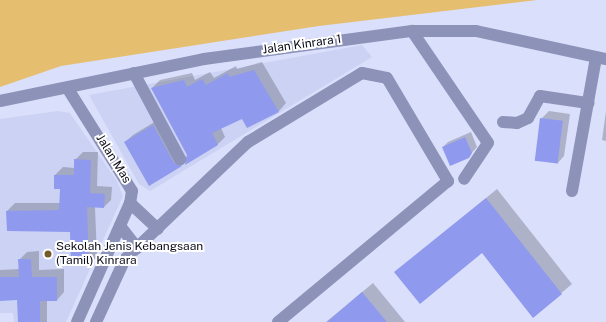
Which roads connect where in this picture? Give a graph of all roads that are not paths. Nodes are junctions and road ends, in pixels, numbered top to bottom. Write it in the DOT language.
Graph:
graph roads {
  1 [pos="412,31"];
  2 [pos="601,58"];
  3 [pos="134,73"];
  4 [pos="68,89"];
  5 [pos="0,102"];
  6 [pos="588,103"];
  7 [pos="504,122"];
  8 [pos="180,159"];
  9 [pos="464,179"];
  10 [pos="572,191"];
  11 [pos="130,204"];
  12 [pos="120,226"];
  13 [pos="158,229"];
  14 [pos="137,248"];
  15 [pos="77,322"];
  16 [pos="96,322"];
  17 [pos="278,322"];
  1 -- 2 [label="street, Jalan Kinrara 1"];
  1 -- 3 [label="street, Jalan Kinrara 1"];
  1 -- 9 [label="street"];
  2 -- 6 [label="street"];
  3 -- 4 [label="street, Jalan Kinrara 1"];
  3 -- 8 [label="street"];
  4 -- 5 [label="street, Jalan Kinrara 1"];
  4 -- 11 [label="street, Jalan Mas"];
  6 -- 7 [label="street"];
  6 -- 10 [label="street"];
  11 -- 12 [label="street, Jalan Mas"];
  11 -- 13 [label="street"];
  12 -- 14 [label="street"];
  12 -- 15 [label="street, Jalan Mas"];
  13 -- 14 [label="street"];
  13 -- 17 [label="street"];
  14 -- 16 [label="street"];
}
